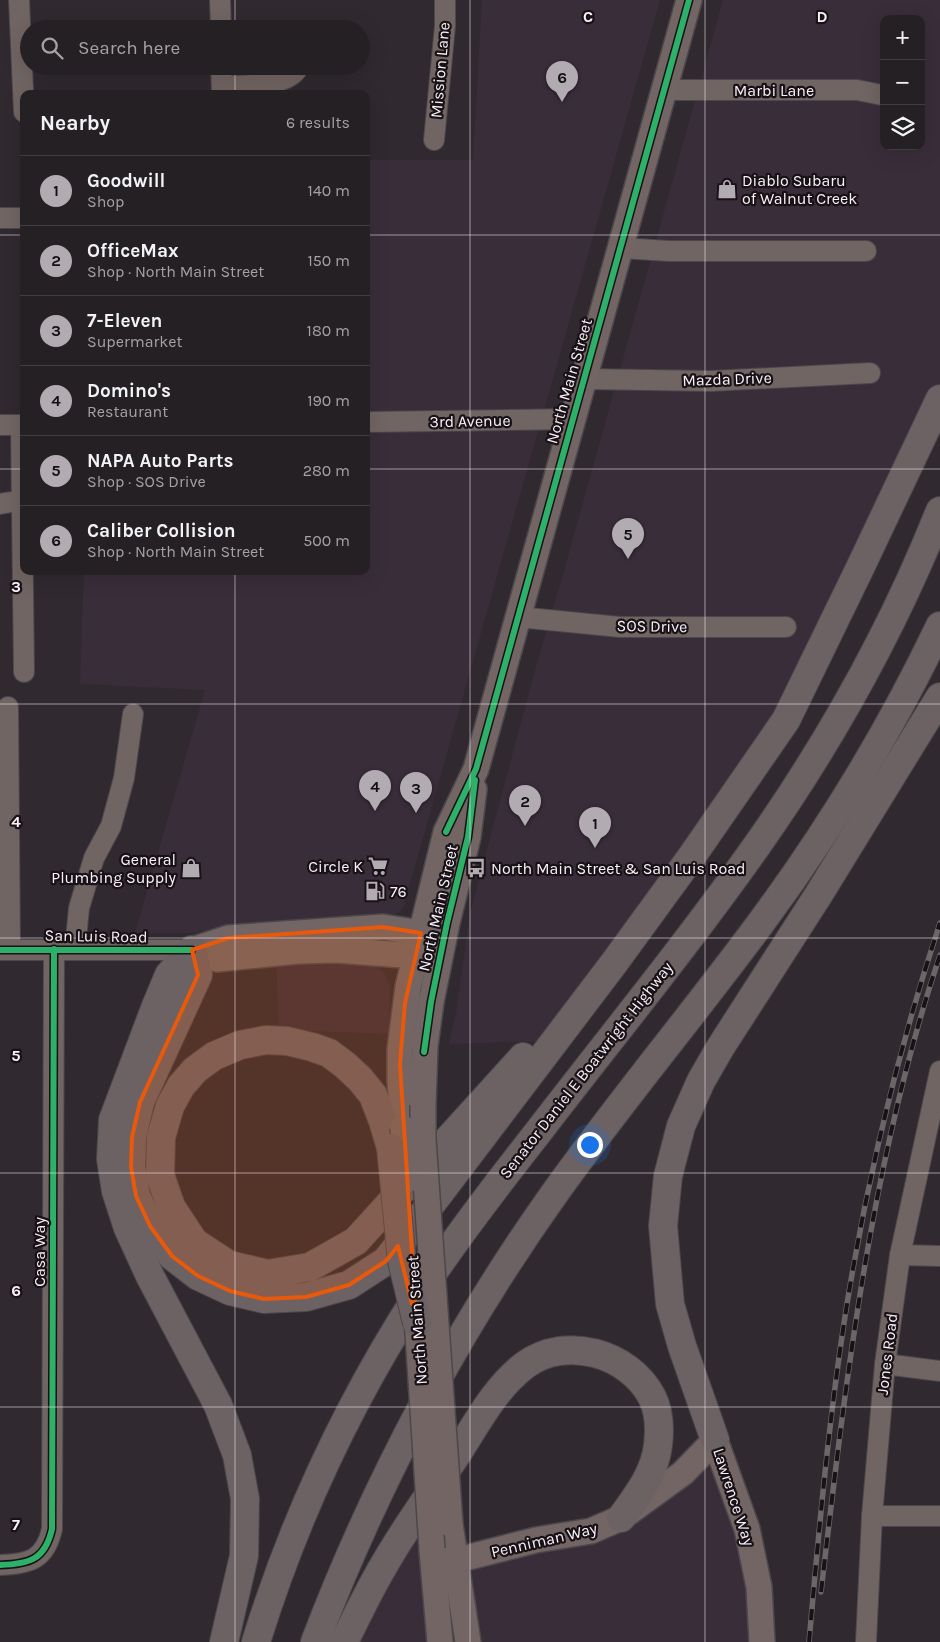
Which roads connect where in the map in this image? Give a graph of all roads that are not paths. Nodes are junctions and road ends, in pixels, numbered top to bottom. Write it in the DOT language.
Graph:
graph roads {
  1 [pos="19,0"];
  2 [pos="220,0"];
  3 [pos="445,0"];
  4 [pos="689,0"];
  5 [pos="221,20"];
  6 [pos="20,22"];
  7 [pos="22,75"];
  8 [pos="291,75"];
  9 [pos="222,82"];
  10 [pos="23,90"];
  11 [pos="664,90"];
  12 [pos="880,95"];
  13 [pos="434,140"];
  14 [pos="0,218"];
  15 [pos="20,218"];
  16 [pos="620,248"];
  17 [pos="866,251"];
  18 [pos="870,373"];
  19 [pos="584,379"];
  20 [pos="940,399"];
  21 [pos="573,419"];
  22 [pos="370,422"];
  23 [pos="0,425"];
  24 [pos="20,425"];
  25 [pos="20,501"];
  26 [pos="0,504"];
  27 [pos="940,511"];
  28 [pos="23,575"];
  29 [pos="518,617"];
  30 [pos="940,626"];
  31 [pos="786,627"];
  32 [pos="24,672"];
  33 [pos="940,697"];
  34 [pos="8,707"];
  35 [pos="133,714"];
  36 [pos="476,769"];
  37 [pos="418,944"];
  38 [pos="442,946"];
  39 [pos="54,949"];
  40 [pos="75,949"];
  41 [pos="5,950"];
  42 [pos="192,950"];
  43 [pos="614,963"];
  44 [pos="940,1071"];
  45 [pos="397,1138"];
  46 [pos="900,1255"];
  47 [pos="940,1256"];
  48 [pos="417,1323"];
  49 [pos="885,1364"];
  50 [pos="940,1371"];
  51 [pos="715,1440"];
  52 [pos="872,1516"];
  53 [pos="940,1516"];
  54 [pos="621,1518"];
  55 [pos="440,1559"];
  56 [pos="0,1565"];
  57 [pos="224,1642"];
  58 [pos="256,1642"];
  59 [pos="315,1642"];
  60 [pos="344,1642"];
  61 [pos="440,1642"];
  62 [pos="468,1642"];
  63 [pos="762,1642"];
  64 [pos="866,1642"];
  1 -- 6 [label="street"];
  2 -- 5 [label="street"];
  3 -- 13 [label="street, Mission Lane"];
  4 -- 11 [label="main road, North Main Street"];
  7 -- 10 [label="street"];
  8 -- 9 [label="street"];
  11 -- 12 [label="street, Marbi Lane"];
  11 -- 16 [label="main road, North Main Street"];
  14 -- 15 [label="street"];
  16 -- 17 [label="street"];
  16 -- 19 [label="main road, North Main Street"];
  18 -- 19 [label="street, Mazda Drive"];
  19 -- 21 [label="main road, North Main Street"];
  20 -- 43 [label="highway"];
  21 -- 22 [label="street, 3rd Avenue"];
  21 -- 29 [label="main road, North Main Street"];
  23 -- 24 [label="street"];
  25 -- 26 [label="street"];
  27 -- 58 [label="highway, Senator Daniel E Boatwright Highway"];
  28 -- 32 [label="street"];
  29 -- 31 [label="street, SOS Drive"];
  29 -- 36 [label="main road, North Main Street"];
  30 -- 59 [label="highway"];
  33 -- 51 [label="highway"];
  34 -- 41 [label="street"];
  35 -- 40 [label="street"];
  36 -- 37 [label="main road, North Main Street"];
  36 -- 38 [label="main road, North Main Street"];
  37 -- 38 [label="main road, San Luis Road"];
  37 -- 42 [label="main road, San Luis Road"];
  37 -- 45 [label="main road, North Main Street"];
  38 -- 55 [label="main road, North Main Street, bridge"];
  39 -- 40 [label="street, San Luis Road"];
  39 -- 41 [label="street, San Luis Road"];
  39 -- 56 [label="street, Casa Way"];
  40 -- 42 [label="street, San Luis Road"];
  42 -- 43 [label="highway"];
  42 -- 57 [label="highway"];
  43 -- 45 [label="highway"];
  44 -- 46 [label="street, Jones Road"];
  45 -- 48 [label="highway, bridge"];
  46 -- 47 [label="street"];
  46 -- 49 [label="street, Jones Road"];
  48 -- 55 [label="main road, North Main Street, bridge"];
  49 -- 50 [label="street"];
  49 -- 52 [label="street, Jones Road"];
  51 -- 54 [label="main road, Penniman Way"];
  51 -- 63 [label="main road, Lawrence Way"];
  52 -- 53 [label="street"];
  52 -- 64 [label="street, Jones Road"];
  54 -- 55 [label="main road, Penniman Way"];
  54 -- 60 [label="highway"];
  55 -- 61 [label="main road, North Main Street"];
  55 -- 62 [label="main road, North Main Street"];
}
